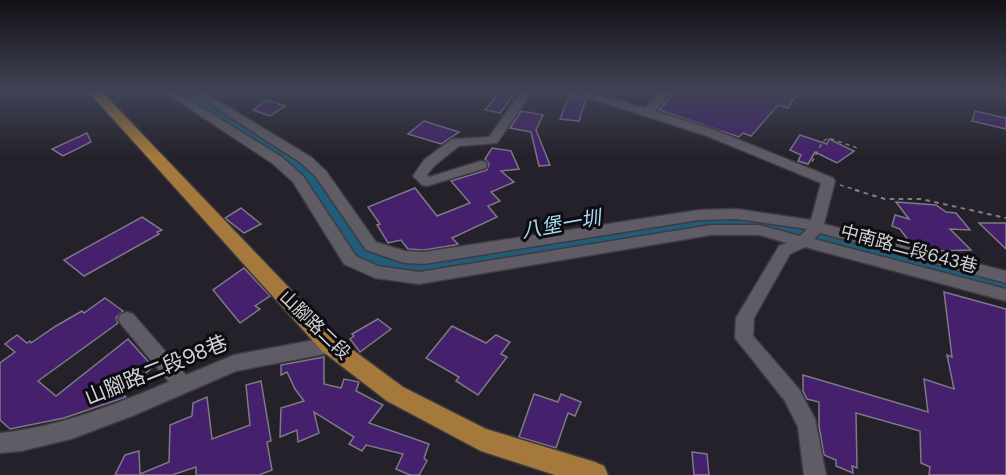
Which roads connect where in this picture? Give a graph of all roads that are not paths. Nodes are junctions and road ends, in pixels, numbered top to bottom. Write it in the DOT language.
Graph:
graph roads {
  1 [pos="115,113"];
  2 [pos="203,113"];
  3 [pos="231,113"];
  4 [pos="512,113"];
  5 [pos="651,113"];
  6 [pos="481,165"];
  7 [pos="816,228"];
  8 [pos="803,242"];
  9 [pos="1006,277"];
  10 [pos="1006,295"];
  11 [pos="127,320"];
  12 [pos="330,345"];
  13 [pos="183,385"];
  14 [pos="0,443"];
  15 [pos="595,475"];
  16 [pos="815,475"];
  1 -- 12 [label="main road, 山腳路二段"];
  2 -- 8 [label="street, 中南路二段643巷"];
  3 -- 7 [label="street"];
  4 -- 6 [label="street"];
  5 -- 7 [label="street"];
  7 -- 8 [label="street"];
  7 -- 9 [label="street"];
  8 -- 10 [label="street, 中南路二段643巷"];
  8 -- 16 [label="street"];
  11 -- 13 [label="street"];
  12 -- 13 [label="street, 山腳路二段98巷"];
  12 -- 15 [label="main road, 山腳路二段"];
  13 -- 14 [label="street, 山腳路二段98巷"];
}
